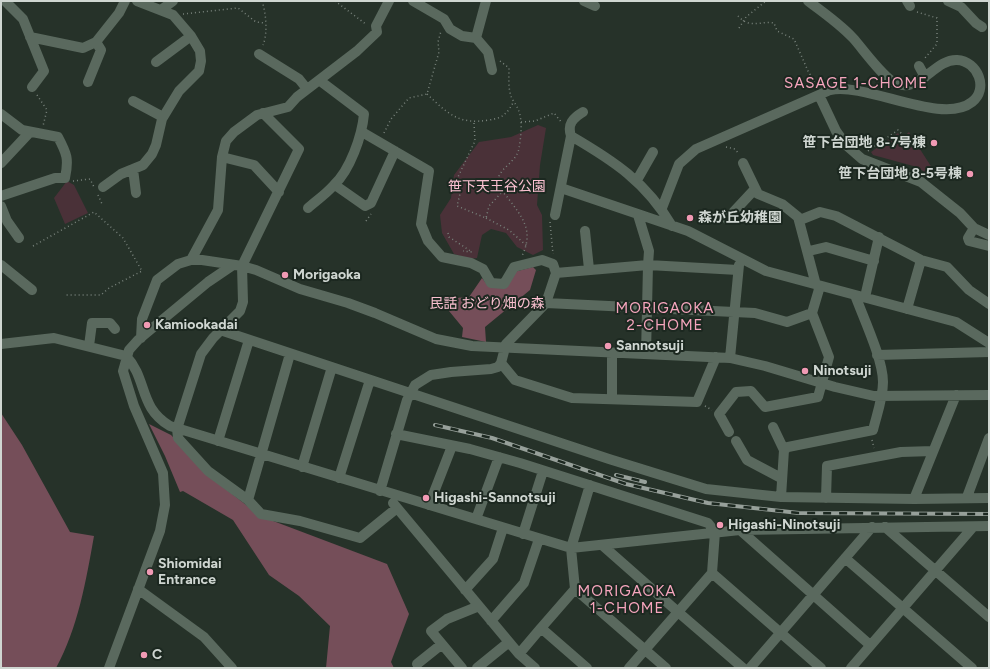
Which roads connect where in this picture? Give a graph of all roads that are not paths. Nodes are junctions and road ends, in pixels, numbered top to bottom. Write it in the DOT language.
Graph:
graph roads {
  1 [pos="5,1"];
  2 [pos="125,1"];
  3 [pos="137,1"];
  4 [pos="173,1"];
  5 [pos="389,1"];
  6 [pos="413,1"];
  7 [pos="486,1"];
  8 [pos="584,1"];
  9 [pos="808,1"];
  10 [pos="948,1"];
  11 [pos="595,6"];
  12 [pos="161,10"];
  13 [pos="982,26"];
  14 [pos="191,36"];
  15 [pos="30,37"];
  16 [pos="476,38"];
  17 [pos="96,42"];
  18 [pos="259,54"];
  19 [pos="156,62"];
  20 [pos="918,66"];
  21 [pos="974,68"];
  22 [pos="492,70"];
  23 [pos="925,77"];
  24 [pos="989,77"];
  25 [pos="319,80"];
  26 [pos="88,82"];
  27 [pos="32,87"];
  28 [pos="307,89"];
  29 [pos="821,94"];
  30 [pos="133,101"];
  31 [pos="582,112"];
  32 [pos="263,113"];
  33 [pos="1,114"];
  34 [pos="163,117"];
  35 [pos="30,132"];
  36 [pos="362,132"];
  37 [pos="571,136"];
  38 [pos="395,151"];
  39 [pos="653,152"];
  40 [pos="222,157"];
  41 [pos="1,163"];
  42 [pos="743,163"];
  43 [pos="133,169"];
  44 [pos="637,180"];
  45 [pos="335,185"];
  46 [pos="99,188"];
  47 [pos="561,188"];
  48 [pos="754,190"];
  49 [pos="279,192"];
  50 [pos="136,193"];
  51 [pos="1,196"];
  52 [pos="1,206"];
  53 [pos="308,208"];
  54 [pos="662,208"];
  55 [pos="555,215"];
  56 [pos="638,215"];
  57 [pos="727,219"];
  58 [pos="800,220"];
  59 [pos="672,226"];
  60 [pos="974,228"];
  61 [pos="585,231"];
  62 [pos="989,235"];
  63 [pos="880,237"];
  64 [pos="19,238"];
  65 [pos="989,246"];
  66 [pos="808,251"];
  67 [pos="741,257"];
  68 [pos="191,260"];
  69 [pos="874,260"];
  70 [pos="920,260"];
  71 [pos="1,265"];
  72 [pos="648,265"];
  73 [pos="238,266"];
  74 [pos="555,268"];
  75 [pos="589,269"];
  76 [pos="738,270"];
  77 [pos="818,286"];
  78 [pos="32,290"];
  79 [pos="860,296"];
  80 [pos="546,303"];
  81 [pos="989,304"];
  82 [pos="646,308"];
  83 [pos="907,309"];
  84 [pos="733,312"];
  85 [pos="812,313"];
  86 [pos="115,329"];
  87 [pos="220,330"];
  88 [pos="141,338"];
  89 [pos="249,340"];
  90 [pos="989,343"];
  91 [pos="1,344"];
  92 [pos="89,346"];
  93 [pos="504,349"];
  94 [pos="989,352"];
  95 [pos="612,353"];
  96 [pos="290,354"];
  97 [pos="646,354"];
  98 [pos="877,355"];
  99 [pos="126,356"];
  100 [pos="716,357"];
  101 [pos="730,358"];
  102 [pos="501,363"];
  103 [pos="332,367"];
  104 [pos="370,380"];
  105 [pos="821,383"];
  106 [pos="409,393"];
  107 [pos="956,395"];
  108 [pos="989,395"];
  109 [pos="882,397"];
  110 [pos="612,399"];
  111 [pos="773,427"];
  112 [pos="177,429"];
  113 [pos="729,432"];
  114 [pos="396,434"];
  115 [pos="989,438"];
  116 [pos="218,441"];
  117 [pos="736,441"];
  118 [pos="452,446"];
  119 [pos="784,450"];
  120 [pos="933,451"];
  121 [pos="262,454"];
  122 [pos="499,457"];
  123 [pos="302,467"];
  124 [pos="543,471"];
  125 [pos="339,478"];
  126 [pos="781,478"];
  127 [pos="590,485"];
  128 [pos="382,491"];
  129 [pos="781,497"];
  130 [pos="967,497"];
  131 [pos="826,498"];
  132 [pos="989,498"];
  133 [pos="914,499"];
  134 [pos="248,500"];
  135 [pos="429,505"];
  136 [pos="397,508"];
  137 [pos="476,519"];
  138 [pos="973,526"];
  139 [pos="989,526"];
  140 [pos="872,527"];
  141 [pos="885,527"];
  142 [pos="503,528"];
  143 [pos="740,530"];
  144 [pos="715,532"];
  145 [pos="523,534"];
  146 [pos="539,539"];
  147 [pos="602,545"];
  148 [pos="571,548"];
  149 [pos="845,558"];
  150 [pos="936,570"];
  151 [pos="712,573"];
  152 [pos="138,589"];
  153 [pos="575,589"];
  154 [pos="465,590"];
  155 [pos="813,594"];
  156 [pos="479,606"];
  157 [pos="903,608"];
  158 [pos="678,612"];
  159 [pos="989,617"];
  160 [pos="491,621"];
  161 [pos="541,628"];
  162 [pos="780,633"];
  163 [pos="509,642"];
  164 [pos="442,644"];
  165 [pos="870,645"];
  166 [pos="645,650"];
  167 [pos="518,654"];
  168 [pos="417,664"];
  169 [pos="109,668"];
  170 [pos="232,668"];
  171 [pos="462,668"];
  172 [pos="477,668"];
  173 [pos="535,668"];
  174 [pos="587,668"];
  175 [pos="629,668"];
  176 [pos="666,668"];
  177 [pos="743,668"];
  178 [pos="750,668"];
  179 [pos="821,668"];
  180 [pos="851,668"];
  181 [pos="972,668"];
  1 -- 15 [label="street"];
  2 -- 17 [label="street"];
  3 -- 12 [label="street"];
  4 -- 12 [label="street"];
  5 -- 25 [label="street"];
  6 -- 16 [label="street"];
  7 -- 16 [label="street"];
  8 -- 11 [label="street"];
  9 -- 23 [label="street"];
  10 -- 13 [label="street"];
  12 -- 14 [label="street"];
  14 -- 19 [label="street"];
  14 -- 34 [label="street"];
  15 -- 17 [label="street"];
  15 -- 27 [label="street"];
  16 -- 22 [label="street"];
  17 -- 26 [label="street"];
  18 -- 28 [label="street"];
  20 -- 23 [label="street"];
  21 -- 23 [label="street"];
  21 -- 24 [label="street"];
  21 -- 29 [label="street"];
  25 -- 28 [label="street"];
  25 -- 36 [label="street"];
  28 -- 32 [label="street"];
  29 -- 54 [label="street"];
  29 -- 60 [label="street"];
  30 -- 34 [label="street"];
  31 -- 37 [label="street"];
  32 -- 40 [label="street"];
  32 -- 49 [label="street"];
  33 -- 35 [label="street"];
  34 -- 43 [label="street"];
  35 -- 41 [label="street"];
  35 -- 51 [label="street"];
  36 -- 38 [label="street"];
  36 -- 45 [label="street"];
  37 -- 44 [label="street"];
  37 -- 47 [label="street"];
  38 -- 45 [label="street"];
  38 -- 74 [label="street"];
  39 -- 44 [label="street"];
  40 -- 49 [label="street"];
  40 -- 68 [label="street"];
  42 -- 48 [label="street"];
  43 -- 46 [label="street"];
  43 -- 50 [label="street"];
  44 -- 54 [label="street"];
  45 -- 53 [label="street"];
  47 -- 55 [label="street"];
  47 -- 56 [label="street"];
  48 -- 57 [label="street"];
  48 -- 58 [label="street"];
  49 -- 73 [label="street"];
  52 -- 64 [label="street"];
  54 -- 59 [label="street"];
  56 -- 59 [label="street"];
  56 -- 72 [label="street"];
  58 -- 63 [label="street"];
  58 -- 66 [label="street"];
  59 -- 67 [label="street"];
  60 -- 62 [label="street"];
  60 -- 65 [label="street"];
  61 -- 75 [label="street"];
  63 -- 69 [label="street"];
  63 -- 70 [label="street"];
  66 -- 69 [label="street"];
  66 -- 77 [label="street"];
  67 -- 76 [label="street"];
  67 -- 77 [label="street"];
  68 -- 73 [label="street"];
  68 -- 88 [label="street"];
  69 -- 79 [label="street"];
  70 -- 81 [label="street"];
  70 -- 83 [label="street"];
  71 -- 78 [label="street"];
  72 -- 75 [label="street"];
  72 -- 76 [label="street"];
  72 -- 82 [label="street"];
  73 -- 87 [label="street"];
  73 -- 88 [label="street"];
  73 -- 93 [label="street"];
  74 -- 75 [label="street"];
  74 -- 80 [label="street"];
  76 -- 84 [label="street"];
  77 -- 79 [label="street"];
  77 -- 85 [label="street"];
  79 -- 83 [label="street"];
  79 -- 98 [label="street"];
  80 -- 82 [label="street"];
  80 -- 93 [label="street"];
  82 -- 84 [label="street"];
  82 -- 97 [label="street"];
  83 -- 90 [label="street"];
  84 -- 85 [label="street"];
  84 -- 101 [label="street"];
  85 -- 105 [label="street"];
  86 -- 92 [label="street"];
  87 -- 89 [label="street"];
  87 -- 112 [label="street"];
  88 -- 99 [label="street"];
  89 -- 96 [label="street"];
  89 -- 116 [label="street"];
  91 -- 92 [label="street"];
  92 -- 99 [label="street"];
  93 -- 95 [label="street"];
  93 -- 102 [label="street"];
  94 -- 98 [label="street"];
  95 -- 97 [label="street"];
  95 -- 110 [label="street"];
  96 -- 103 [label="street"];
  96 -- 121 [label="street"];
  97 -- 100 [label="street"];
  98 -- 109 [label="street"];
  99 -- 112 [label="street"];
  99 -- 152 [label="street"];
  100 -- 101 [label="street"];
  100 -- 110 [label="street"];
  101 -- 105 [label="street"];
  102 -- 106 [label="street"];
  102 -- 110 [label="street"];
  103 -- 104 [label="street"];
  103 -- 123 [label="street"];
  104 -- 106 [label="street"];
  104 -- 125 [label="street"];
  105 -- 109 [label="street"];
  105 -- 113 [label="street"];
  106 -- 114 [label="street"];
  106 -- 129 [label="street"];
  107 -- 108 [label="street"];
  107 -- 109 [label="street"];
  107 -- 120 [label="street"];
  109 -- 119 [label="street"];
  111 -- 119 [label="street"];
  112 -- 116 [label="street"];
  112 -- 134 [label="street"];
  114 -- 118 [label="street"];
  114 -- 128 [label="street"];
  115 -- 130 [label="street"];
  116 -- 121 [label="street"];
  117 -- 126 [label="street"];
  118 -- 122 [label="street"];
  118 -- 135 [label="street"];
  119 -- 126 [label="street"];
  120 -- 131 [label="street"];
  120 -- 133 [label="street"];
  121 -- 123 [label="street"];
  121 -- 134 [label="street"];
  122 -- 124 [label="street"];
  122 -- 137 [label="street"];
  123 -- 125 [label="street"];
  124 -- 127 [label="street"];
  124 -- 145 [label="street"];
  125 -- 128 [label="street"];
  126 -- 129 [label="street"];
  127 -- 144 [label="street"];
  127 -- 148 [label="street"];
  128 -- 135 [label="street"];
  128 -- 136 [label="street"];
  129 -- 131 [label="street"];
  130 -- 132 [label="street"];
  130 -- 133 [label="street"];
  131 -- 133 [label="street"];
  134 -- 136 [label="street"];
  135 -- 137 [label="street"];
  136 -- 154 [label="street"];
  137 -- 142 [label="street"];
  138 -- 139 [label="street"];
  138 -- 141 [label="street"];
  138 -- 150 [label="street"];
  140 -- 141 [label="street"];
  140 -- 143 [label="street"];
  140 -- 149 [label="street"];
  141 -- 150 [label="street"];
  142 -- 145 [label="street"];
  142 -- 154 [label="street"];
  143 -- 144 [label="street"];
  143 -- 155 [label="street"];
  144 -- 147 [label="street"];
  144 -- 151 [label="street"];
  145 -- 146 [label="street"];
  146 -- 148 [label="street"];
  146 -- 160 [label="street"];
  147 -- 148 [label="street"];
  147 -- 158 [label="street"];
  148 -- 153 [label="street"];
  149 -- 155 [label="street"];
  149 -- 157 [label="street"];
  150 -- 157 [label="street"];
  150 -- 159 [label="street"];
  151 -- 158 [label="street"];
  151 -- 162 [label="street"];
  152 -- 169 [label="street"];
  152 -- 170 [label="street"];
  153 -- 161 [label="street"];
  153 -- 166 [label="street"];
  154 -- 156 [label="street"];
  155 -- 162 [label="street"];
  155 -- 165 [label="street"];
  156 -- 160 [label="street"];
  156 -- 164 [label="street"];
  157 -- 165 [label="street"];
  157 -- 181 [label="street"];
  158 -- 166 [label="street"];
  158 -- 177 [label="street"];
  160 -- 163 [label="street"];
  161 -- 167 [label="street"];
  161 -- 174 [label="street"];
  162 -- 178 [label="street"];
  162 -- 179 [label="street"];
  163 -- 167 [label="street"];
  163 -- 172 [label="street"];
  164 -- 168 [label="street"];
  164 -- 171 [label="street"];
  165 -- 180 [label="street"];
  166 -- 175 [label="street"];
  166 -- 176 [label="street"];
  167 -- 173 [label="street"];
}
